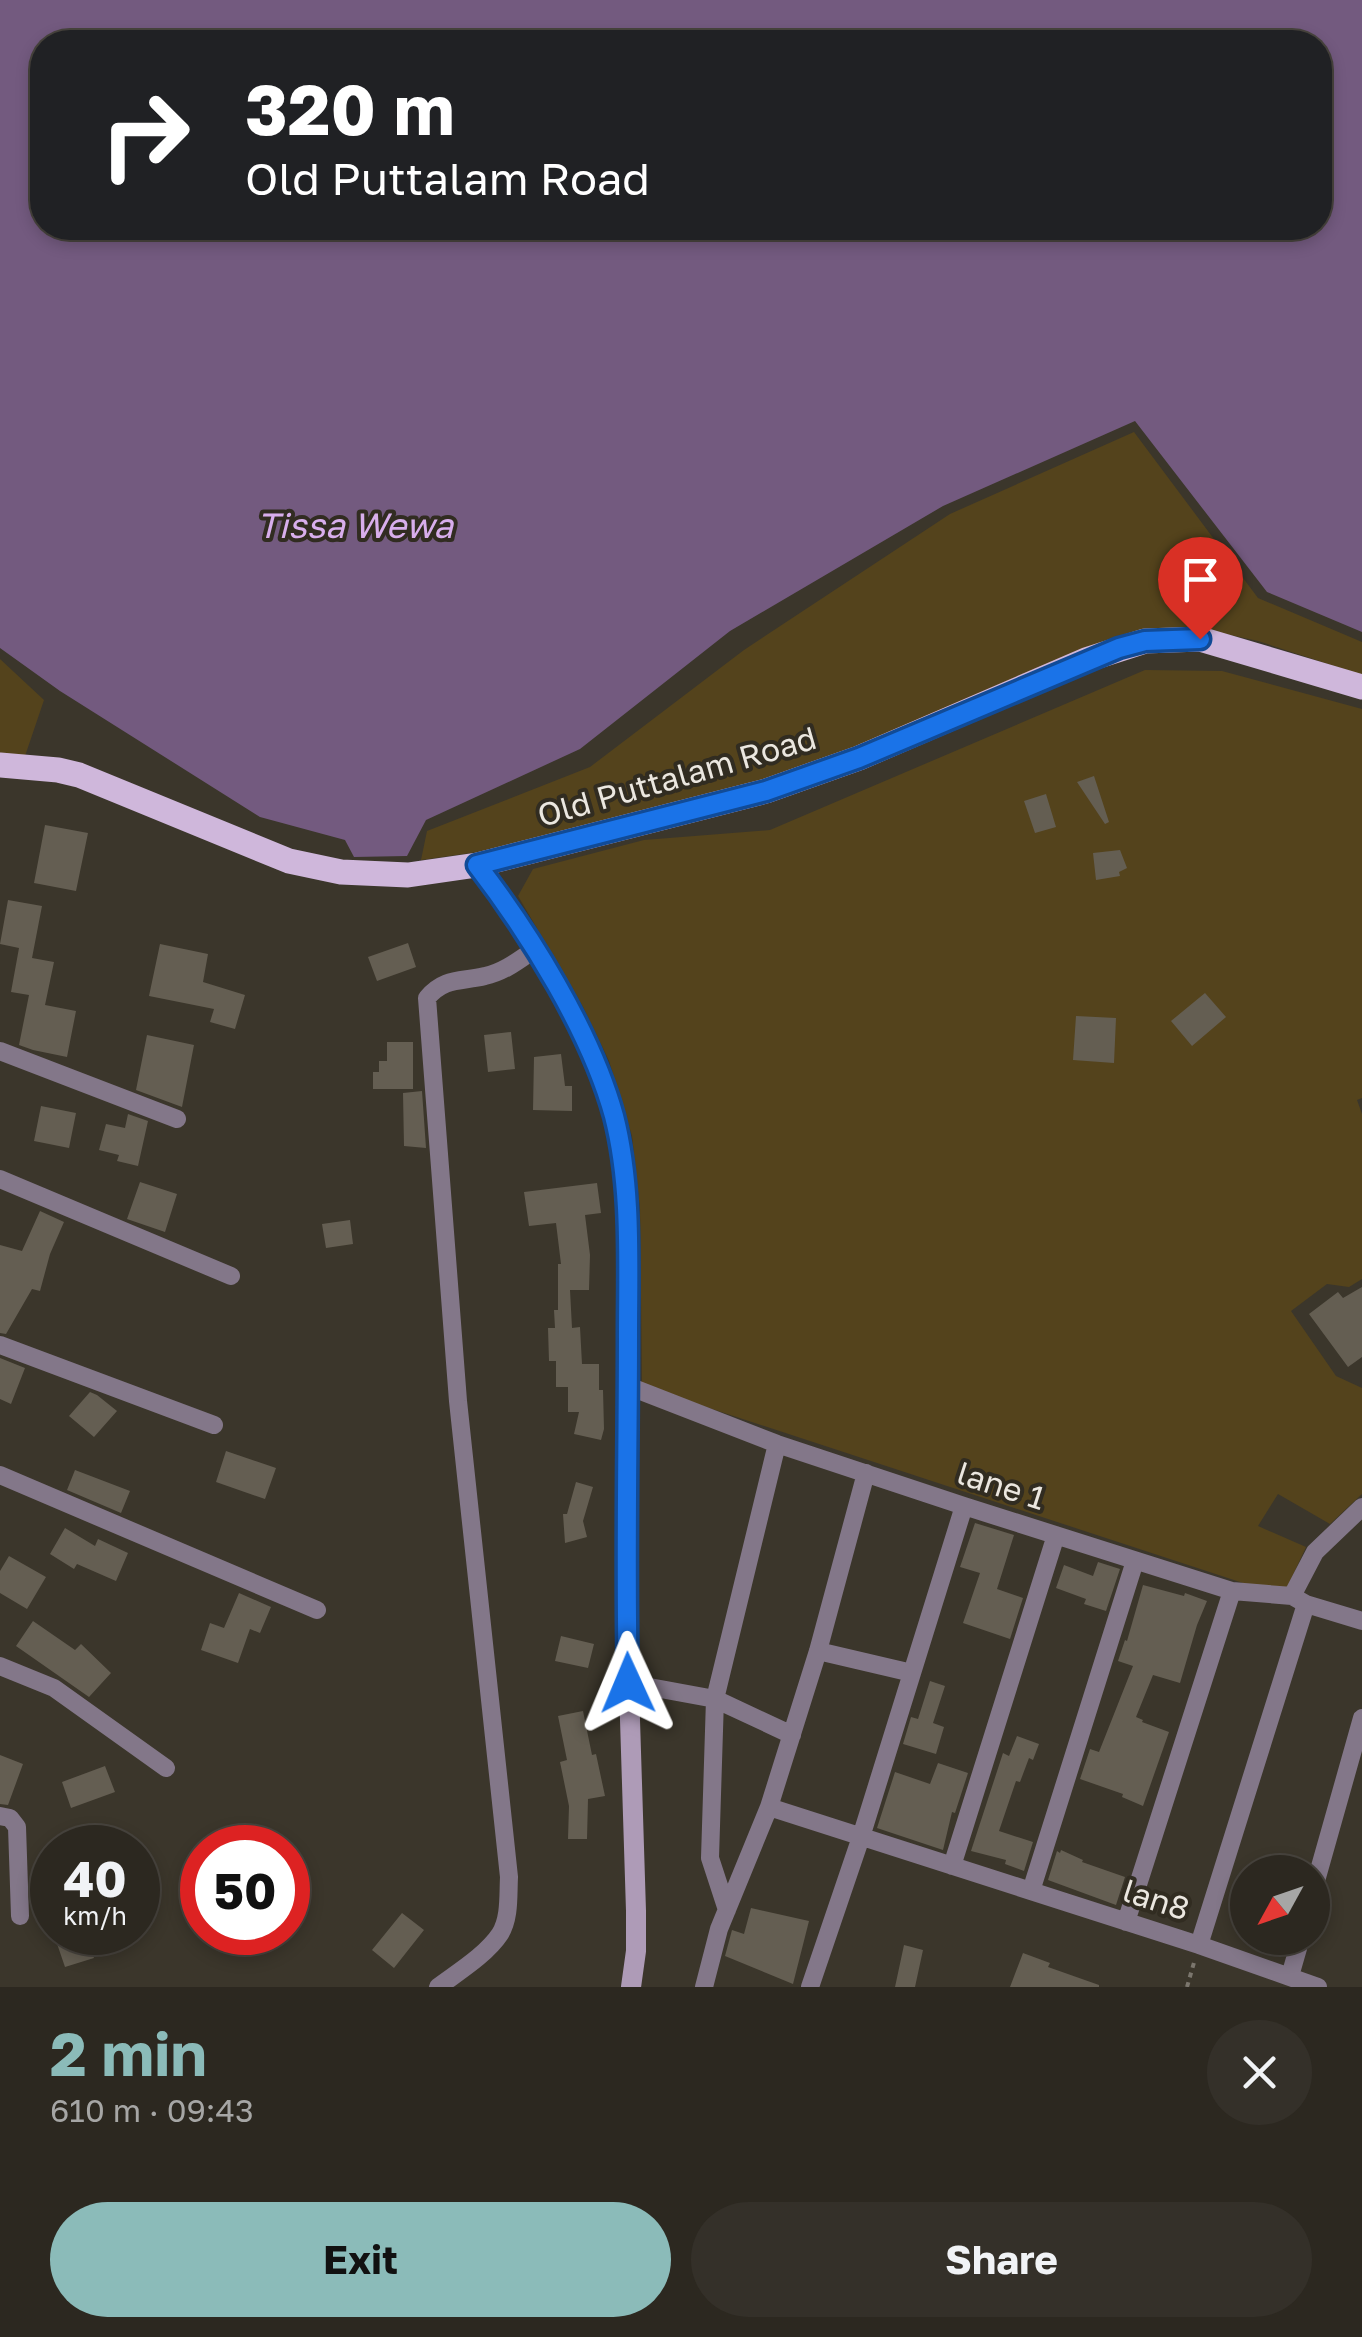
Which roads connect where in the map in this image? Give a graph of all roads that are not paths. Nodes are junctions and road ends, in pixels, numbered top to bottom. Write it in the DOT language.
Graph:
graph roads {
  1 [pos="1362,687"];
  2 [pos="0,766"];
  3 [pos="477,865"];
  4 [pos="534,950"];
  5 [pos="0,1051"];
  6 [pos="177,1119"];
  7 [pos="0,1179"];
  8 [pos="231,1276"];
  9 [pos="0,1346"];
  10 [pos="628,1386"];
  11 [pos="214,1425"];
  12 [pos="777,1444"];
  13 [pos="866,1473"];
  14 [pos="0,1475"];
  15 [pos="964,1506"];
  16 [pos="1362,1508"];
  17 [pos="1056,1536"];
  18 [pos="1135,1560"];
  19 [pos="1232,1591"];
  20 [pos="1299,1600"];
  21 [pos="317,1610"];
  22 [pos="1362,1621"];
  23 [pos="818,1651"];
  24 [pos="0,1666"];
  25 [pos="912,1673"];
  26 [pos="628,1683"];
  27 [pos="715,1698"];
  28 [pos="1362,1718"];
  29 [pos="792,1735"];
  30 [pos="166,1768"];
  31 [pos="769,1807"];
  32 [pos="0,1816"];
  33 [pos="862,1837"];
  34 [pos="1323,1855"];
  35 [pos="952,1866"];
  36 [pos="1031,1891"];
  37 [pos="727,1910"];
  38 [pos="20,1916"];
  39 [pos="1126,1922"];
  40 [pos="1199,1945"];
  41 [pos="1296,1955"];
  42 [pos="1290,1976"];
  43 [pos="438,1987"];
  44 [pos="631,1987"];
  45 [pos="704,1987"];
  46 [pos="810,1987"];
  47 [pos="1318,1987"];
  1 -- 3 [label="main road, Old Puttalam Road"];
  2 -- 3 [label="main road, Old Puttalam Road"];
  3 -- 4 [label="main road"];
  4 -- 10 [label="main road"];
  4 -- 43 [label="street"];
  5 -- 6 [label="street"];
  7 -- 8 [label="street"];
  9 -- 11 [label="street"];
  10 -- 12 [label="street, lane 1"];
  10 -- 26 [label="main road"];
  12 -- 13 [label="street, lane 1"];
  12 -- 27 [label="street"];
  13 -- 15 [label="street, lane 1"];
  13 -- 23 [label="street"];
  14 -- 21 [label="street"];
  15 -- 17 [label="street, lane 1"];
  15 -- 25 [label="street"];
  16 -- 20 [label="street"];
  17 -- 18 [label="street, lane 1"];
  17 -- 35 [label="street"];
  18 -- 19 [label="street, lane 1"];
  18 -- 36 [label="street"];
  19 -- 20 [label="street, lane 1"];
  19 -- 39 [label="street"];
  20 -- 22 [label="street, lane 1"];
  20 -- 40 [label="street"];
  23 -- 25 [label="street"];
  23 -- 29 [label="street"];
  24 -- 30 [label="street"];
  25 -- 33 [label="street"];
  26 -- 27 [label="street"];
  26 -- 44 [label="main road"];
  27 -- 29 [label="street"];
  27 -- 37 [label="street"];
  28 -- 34 [label="street"];
  29 -- 31 [label="street"];
  31 -- 33 [label="street, lan8"];
  31 -- 37 [label="street"];
  32 -- 38 [label="street"];
  33 -- 35 [label="street, lan8"];
  33 -- 46 [label="street"];
  35 -- 36 [label="street, lan8"];
  36 -- 39 [label="street, lan8"];
  37 -- 45 [label="street"];
  39 -- 40 [label="street, lan8"];
  40 -- 42 [label="street, lan8"];
  41 -- 42 [label="street"];
  42 -- 47 [label="street, lan8"];
}
